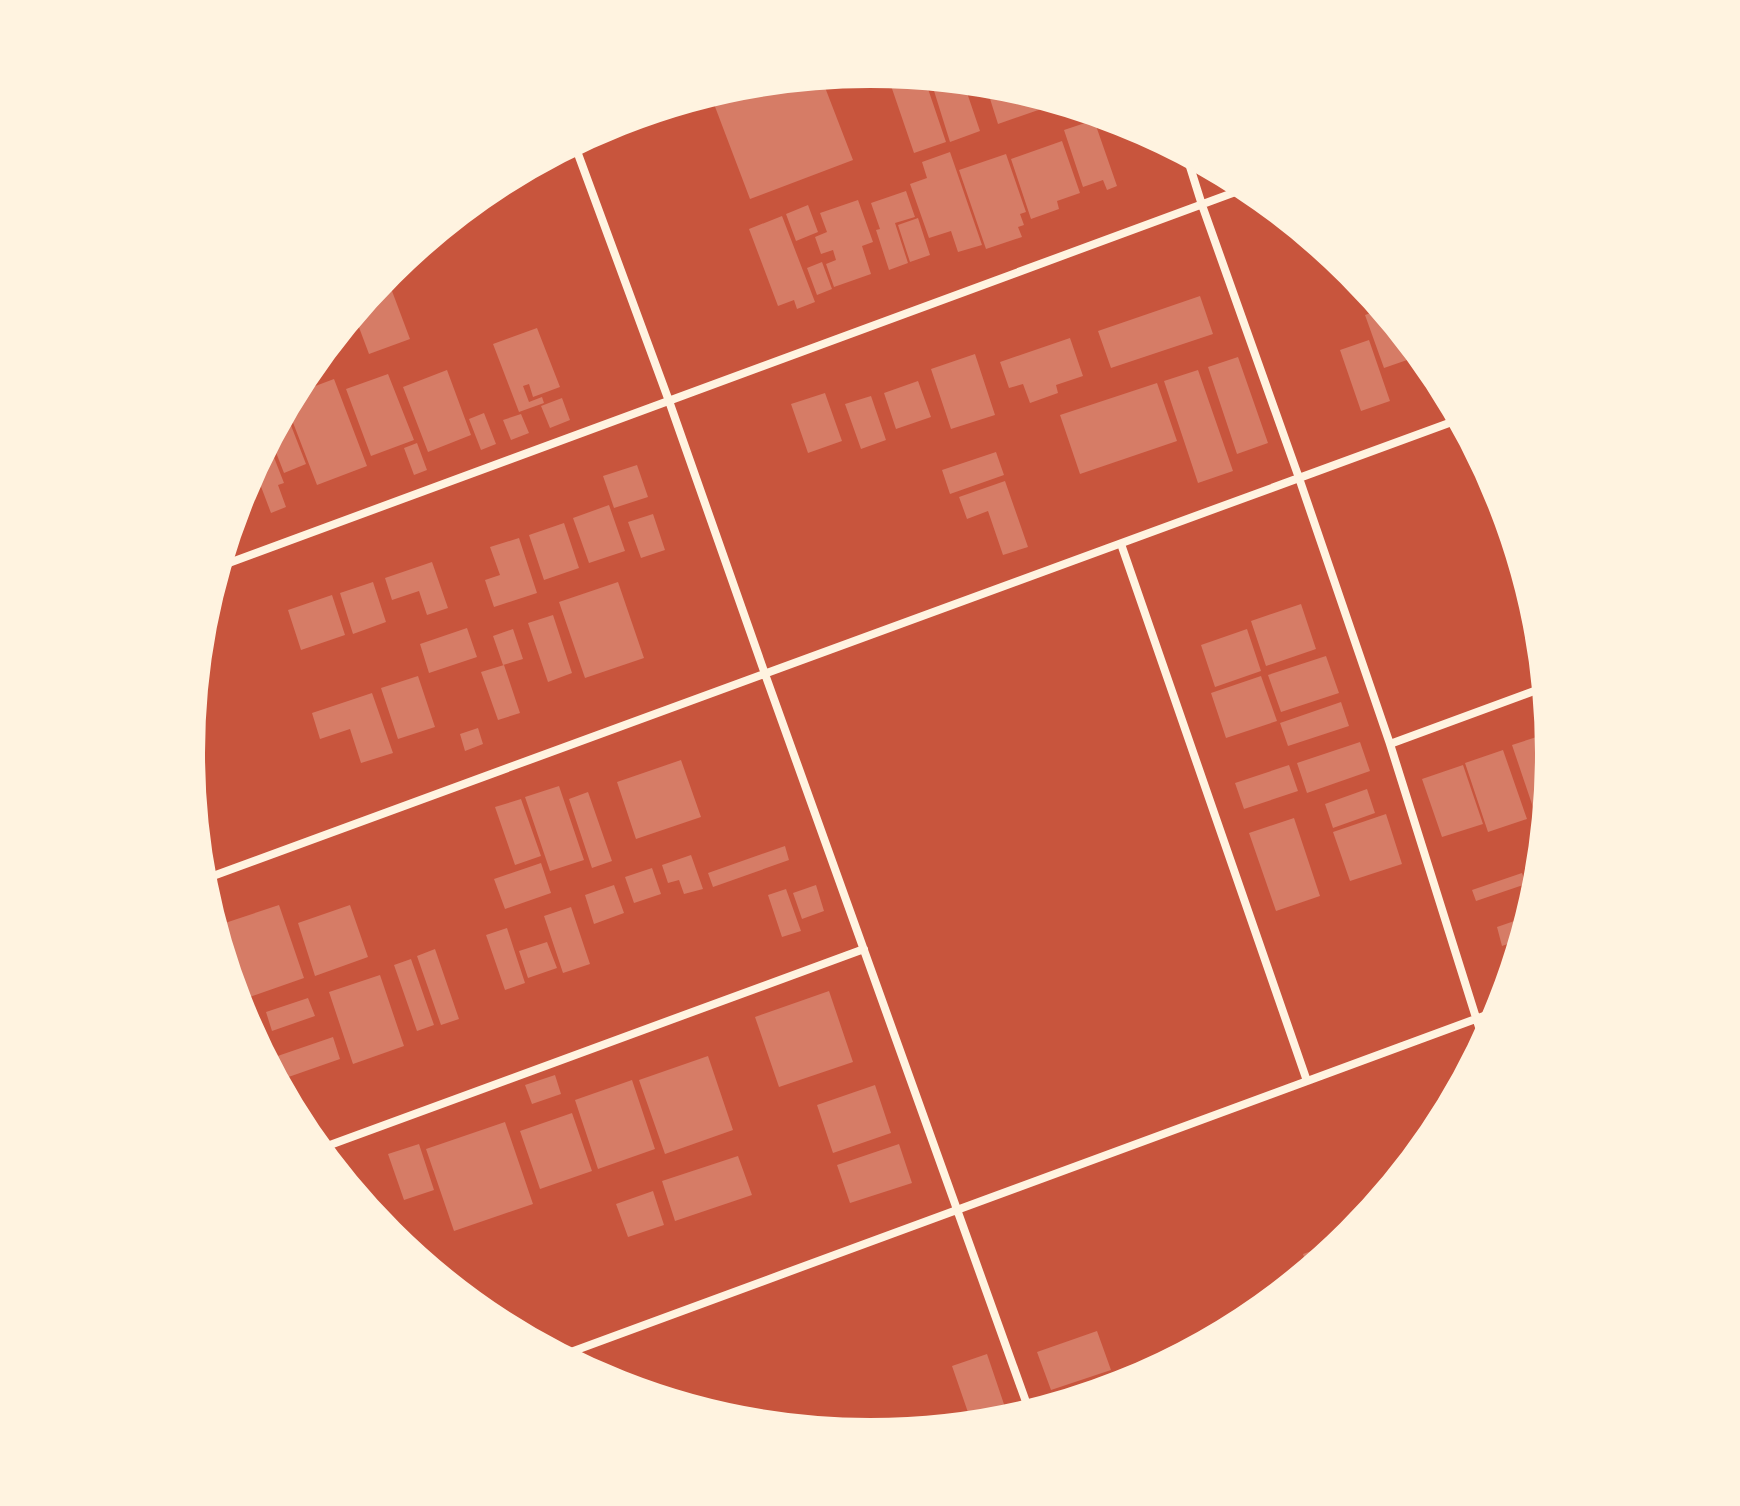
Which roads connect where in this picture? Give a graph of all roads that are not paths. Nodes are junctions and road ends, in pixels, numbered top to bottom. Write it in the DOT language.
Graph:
graph roads {
  1 [pos="578,154"];
  2 [pos="1190,168"];
  3 [pos="1233,193"];
  4 [pos="1202,205"];
  5 [pos="669,401"];
  6 [pos="1449,423"];
  7 [pos="1299,478"];
  8 [pos="1121,544"];
  9 [pos="231,562"];
  10 [pos="765,674"];
  11 [pos="1534,691"];
  12 [pos="1390,744"];
  13 [pos="215,875"];
  14 [pos="864,949"];
  15 [pos="1482,1016"];
  16 [pos="1475,1019"];
  17 [pos="1478,1026"];
  18 [pos="1307,1081"];
  19 [pos="330,1145"];
  20 [pos="957,1210"];
  21 [pos="574,1351"];
  22 [pos="1026,1401"];
  1 -- 5 [label="street"];
  2 -- 4 [label="street"];
  3 -- 4 [label="street"];
  4 -- 5 [label="street"];
  4 -- 7 [label="street"];
  5 -- 9 [label="street"];
  5 -- 10 [label="street"];
  6 -- 7 [label="street"];
  7 -- 8 [label="street"];
  7 -- 12 [label="street"];
  8 -- 10 [label="street"];
  8 -- 18 [label="street"];
  10 -- 13 [label="street"];
  10 -- 14 [label="street"];
  11 -- 12 [label="street"];
  12 -- 16 [label="street"];
  14 -- 19 [label="street"];
  14 -- 20 [label="street"];
  15 -- 16 [label="street"];
  16 -- 17 [label="street"];
  16 -- 18 [label="street"];
  18 -- 20 [label="street"];
  20 -- 21 [label="street"];
  20 -- 22 [label="street"];
}
